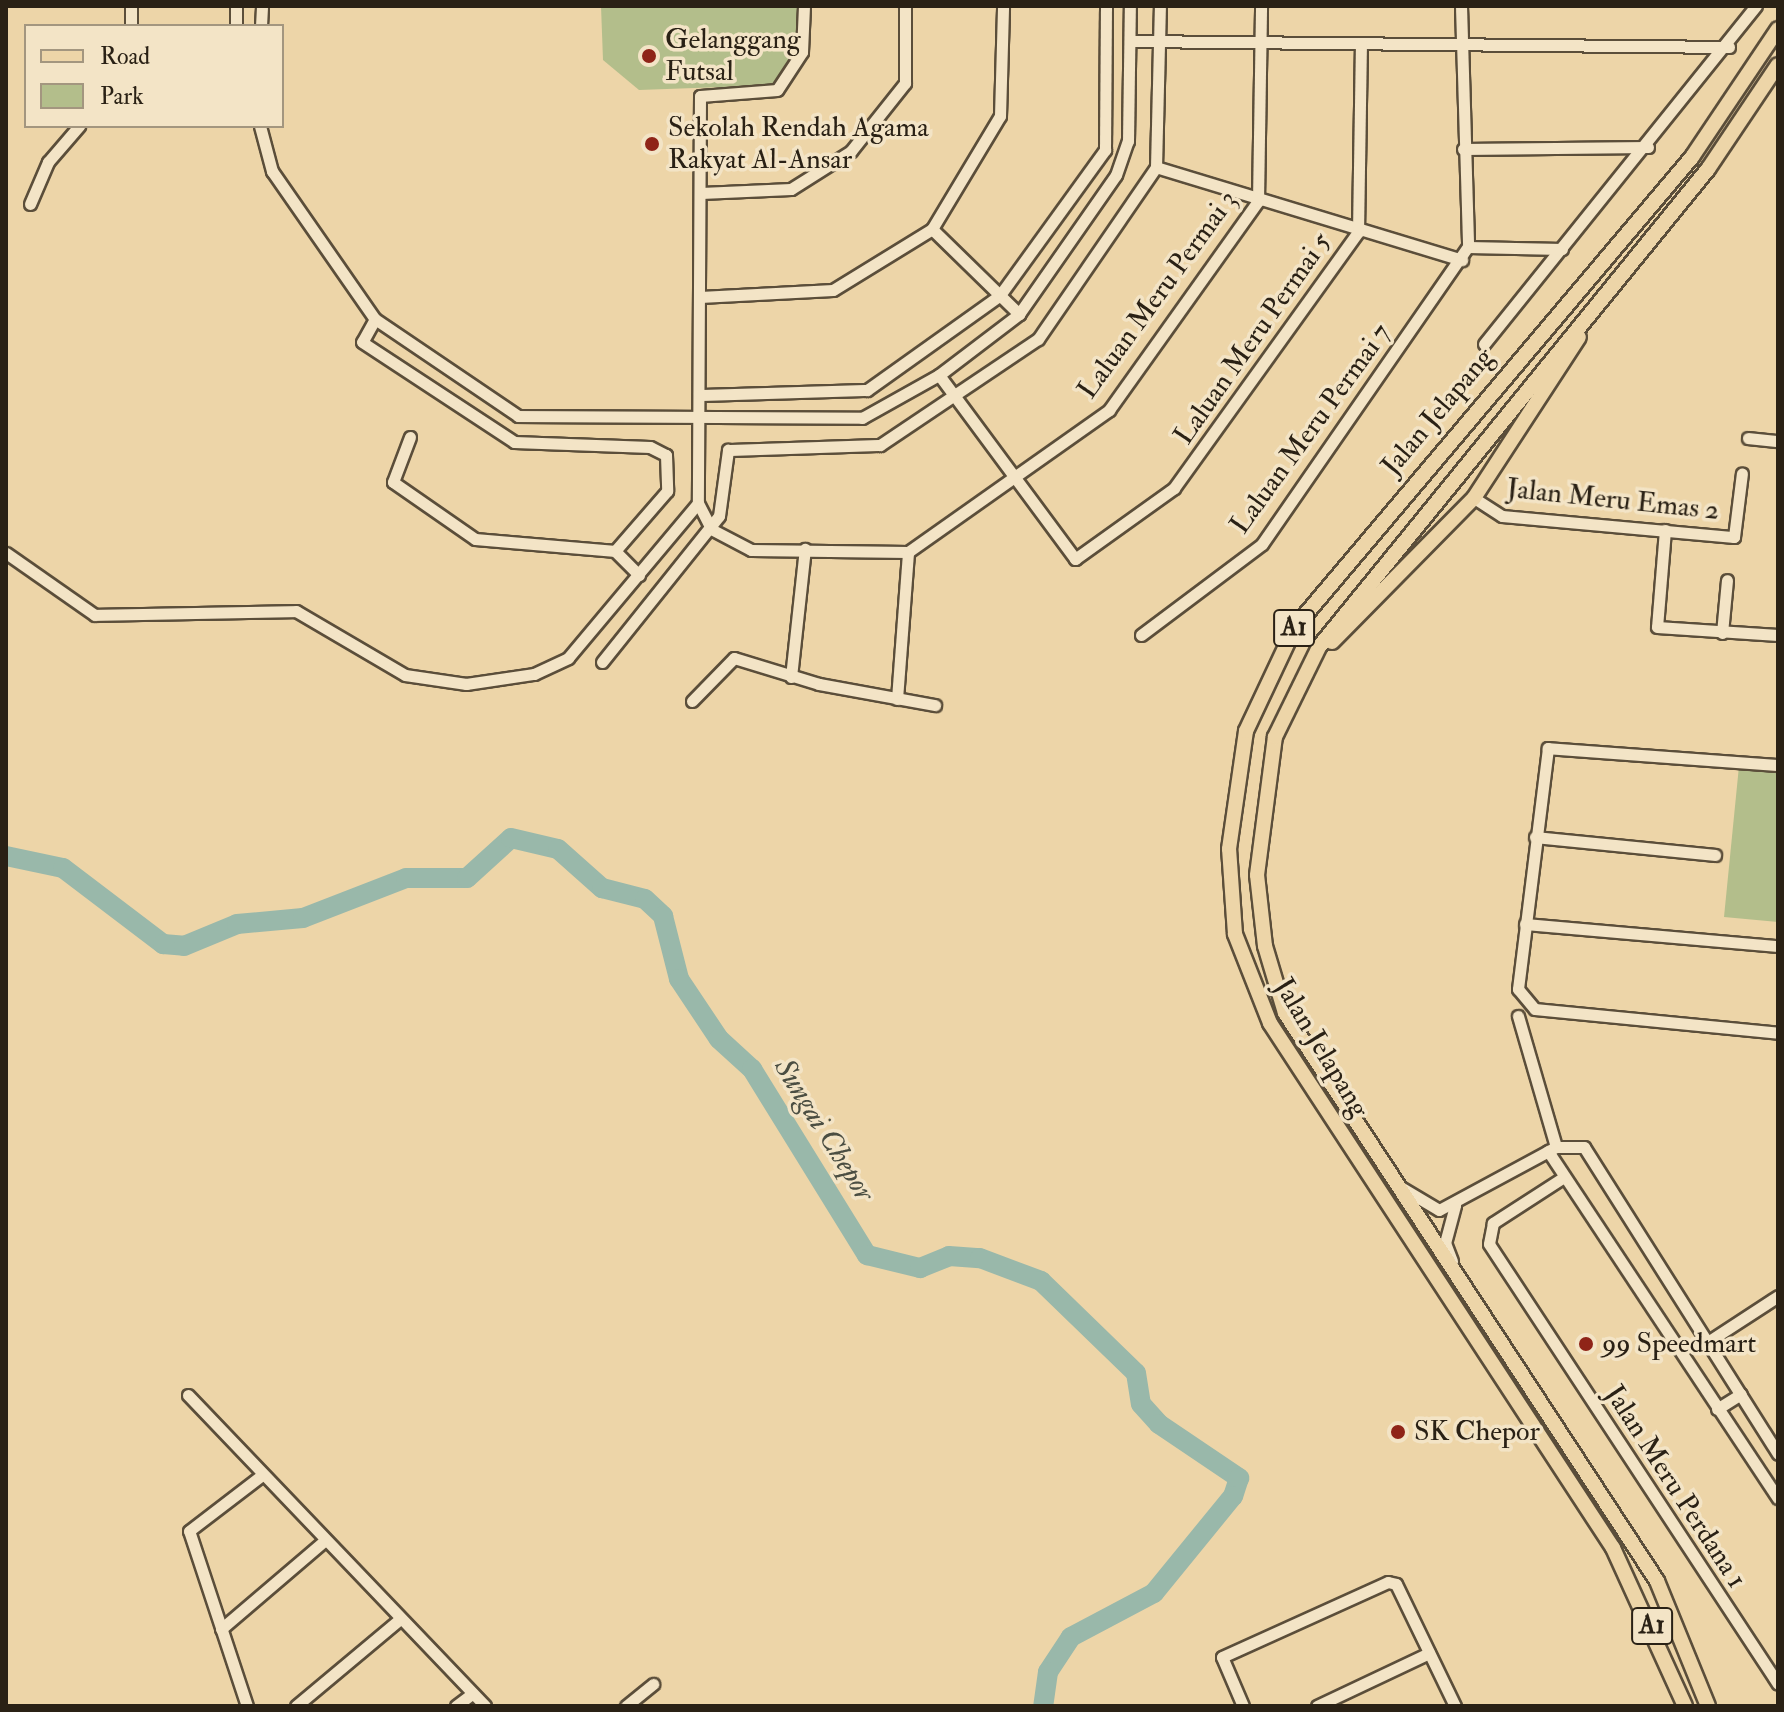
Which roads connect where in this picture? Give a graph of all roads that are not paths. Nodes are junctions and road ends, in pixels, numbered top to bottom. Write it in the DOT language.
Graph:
graph roads {
  1 [pos="804,6"];
  2 [pos="905,6"];
  3 [pos="1003,6"];
  4 [pos="1106,6"];
  5 [pos="1130,6"];
  6 [pos="1160,6"];
  7 [pos="1261,6"];
  8 [pos="1461,6"];
  9 [pos="1756,6"];
  10 [pos="1778,29"];
  11 [pos="1130,41"];
  12 [pos="1160,42"];
  13 [pos="1262,42"];
  14 [pos="1361,43"];
  15 [pos="1462,44"];
  16 [pos="1729,47"];
  17 [pos="1778,65"];
  18 [pos="77,128"];
  19 [pos="261,128"];
  20 [pos="1648,147"];
  21 [pos="1463,149"];
  22 [pos="1156,167"];
  23 [pos="701,193"];
  24 [pos="1258,201"];
  25 [pos="30,204"];
  26 [pos="932,229"];
  27 [pos="1358,232"];
  28 [pos="1468,247"];
  29 [pos="1562,249"];
  30 [pos="1462,260"];
  31 [pos="1000,295"];
  32 [pos="700,297"];
  33 [pos="1598,304"];
  34 [pos="1019,314"];
  35 [pos="375,319"];
  36 [pos="1484,344"];
  37 [pos="939,375"];
  38 [pos="699,395"];
  39 [pos="956,398"];
  40 [pos="698,416"];
  41 [pos="410,437"];
  42 [pos="1748,438"];
  43 [pos="1778,441"];
  44 [pos="1742,473"];
  45 [pos="1015,478"];
  46 [pos="1474,498"];
  47 [pos="698,503"];
  48 [pos="711,529"];
  49 [pos="1665,530"];
  50 [pos="805,549"];
  51 [pos="615,551"];
  52 [pos="908,552"];
  53 [pos="6,553"];
  54 [pos="639,575"];
  55 [pos="1727,580"];
  56 [pos="1722,633"];
  57 [pos="1141,635"];
  58 [pos="1778,635"];
  59 [pos="602,662"];
  60 [pos="791,677"];
  61 [pos="1301,679"];
  62 [pos="897,699"];
  63 [pos="692,701"];
  64 [pos="935,705"];
  65 [pos="1778,765"];
  66 [pos="1535,837"];
  67 [pos="1715,855"];
  68 [pos="1525,924"];
  69 [pos="1778,946"];
  70 [pos="1518,1016"];
  71 [pos="1778,1033"];
  72 [pos="1552,1149"];
  73 [pos="1390,1177"];
  74 [pos="1564,1177"];
  75 [pos="1455,1205"];
  76 [pos="1455,1271"];
  77 [pos="1778,1296"];
  78 [pos="1706,1343"];
  79 [pos="1741,1394"];
  80 [pos="188,1395"];
  81 [pos="1717,1409"];
  82 [pos="1778,1454"];
  83 [pos="261,1476"];
  84 [pos="1778,1498"];
  85 [pos="324,1541"];
  86 [pos="400,1619"];
  87 [pos="221,1629"];
  88 [pos="1429,1653"];
  89 [pos="653,1684"];
  90 [pos="1778,1684"];
  91 [pos="472,1694"];
  92 [pos="247,1706"];
  93 [pos="296,1706"];
  94 [pos="456,1706"];
  95 [pos="485,1706"];
  96 [pos="626,1706"];
  97 [pos="1243,1706"];
  98 [pos="1317,1706"];
  99 [pos="1455,1706"];
  100 [pos="1685,1706"];
  101 [pos="1708,1706"];
  1 -- 23 [label="street"];
  2 -- 23 [label="street"];
  3 -- 26 [label="street"];
  4 -- 31 [label="street"];
  5 -- 11 [label="street"];
  6 -- 12 [label="street"];
  7 -- 13 [label="street, Laluan Meru Permai 3"];
  8 -- 15 [label="street"];
  9 -- 16 [label="street"];
  10 -- 100 [label="main road, Jalan Jelapang / A1"];
  11 -- 12 [label="street"];
  11 -- 34 [label="street"];
  12 -- 13 [label="street"];
  12 -- 22 [label="street"];
  13 -- 14 [label="street"];
  13 -- 24 [label="street, Laluan Meru Permai 3"];
  14 -- 15 [label="street"];
  14 -- 27 [label="street, Laluan Meru Permai 5"];
  15 -- 16 [label="street"];
  15 -- 21 [label="street"];
  16 -- 20 [label="street"];
  17 -- 33 [label="main road, Jalan Jelapang / A1"];
  18 -- 25 [label="street"];
  19 -- 35 [label="street"];
  20 -- 21 [label="street"];
  20 -- 29 [label="street"];
  21 -- 28 [label="street"];
  22 -- 24 [label="street"];
  22 -- 39 [label="street"];
  23 -- 32 [label="street"];
  24 -- 27 [label="street"];
  24 -- 45 [label="street, Laluan Meru Permai 3"];
  26 -- 31 [label="street"];
  26 -- 32 [label="street"];
  27 -- 30 [label="street"];
  27 -- 45 [label="street, Laluan Meru Permai 5"];
  28 -- 29 [label="street"];
  28 -- 30 [label="street, Laluan Meru Permai 7"];
  29 -- 36 [label="street"];
  30 -- 57 [label="street, Laluan Meru Permai 7"];
  31 -- 34 [label="street"];
  31 -- 38 [label="street"];
  32 -- 38 [label="street"];
  33 -- 46 [label="main road"];
  33 -- 61 [label="main road, Jalan Jelapang / A1"];
  34 -- 37 [label="street"];
  35 -- 40 [label="street"];
  35 -- 51 [label="street"];
  37 -- 39 [label="street"];
  37 -- 40 [label="street"];
  38 -- 40 [label="street"];
  39 -- 45 [label="street"];
  39 -- 48 [label="street"];
  40 -- 47 [label="street"];
  41 -- 51 [label="street"];
  42 -- 43 [label="street"];
  44 -- 49 [label="street, Jalan Meru Emas 2"];
  45 -- 52 [label="street, Laluan Meru Permai 3"];
  46 -- 49 [label="street, Jalan Meru Emas 2"];
  46 -- 61 [label="main road"];
  47 -- 48 [label="street"];
  47 -- 54 [label="street"];
  48 -- 50 [label="street"];
  48 -- 59 [label="street"];
  49 -- 56 [label="street"];
  50 -- 52 [label="street"];
  50 -- 60 [label="street"];
  51 -- 54 [label="street"];
  52 -- 62 [label="street"];
  53 -- 54 [label="street"];
  55 -- 56 [label="street"];
  56 -- 58 [label="street"];
  60 -- 62 [label="street"];
  60 -- 63 [label="street"];
  61 -- 73 [label="main road, Jalan Jelapang / A1"];
  62 -- 64 [label="street"];
  65 -- 66 [label="street"];
  66 -- 67 [label="street"];
  66 -- 68 [label="street"];
  68 -- 69 [label="street"];
  68 -- 71 [label="street"];
  70 -- 72 [label="street"];
  72 -- 74 [label="street"];
  72 -- 75 [label="street"];
  72 -- 78 [label="street"];
  73 -- 75 [label="street"];
  73 -- 76 [label="main road, Jalan Jelapang / A1"];
  74 -- 81 [label="street"];
  74 -- 90 [label="street, Jalan Meru Perdana 1"];
  75 -- 76 [label="street"];
  76 -- 101 [label="main road, Jalan Jelapang / A1"];
  77 -- 78 [label="street"];
  78 -- 79 [label="street"];
  79 -- 81 [label="street"];
  79 -- 82 [label="street"];
  80 -- 83 [label="street"];
  81 -- 84 [label="street"];
  83 -- 85 [label="street"];
  83 -- 87 [label="street"];
  85 -- 86 [label="street"];
  85 -- 87 [label="street"];
  86 -- 91 [label="street"];
  86 -- 93 [label="street"];
  87 -- 92 [label="street"];
  88 -- 97 [label="street"];
  88 -- 98 [label="street"];
  88 -- 99 [label="street"];
  89 -- 96 [label="street"];
  91 -- 94 [label="street"];
  91 -- 95 [label="street"];
}
